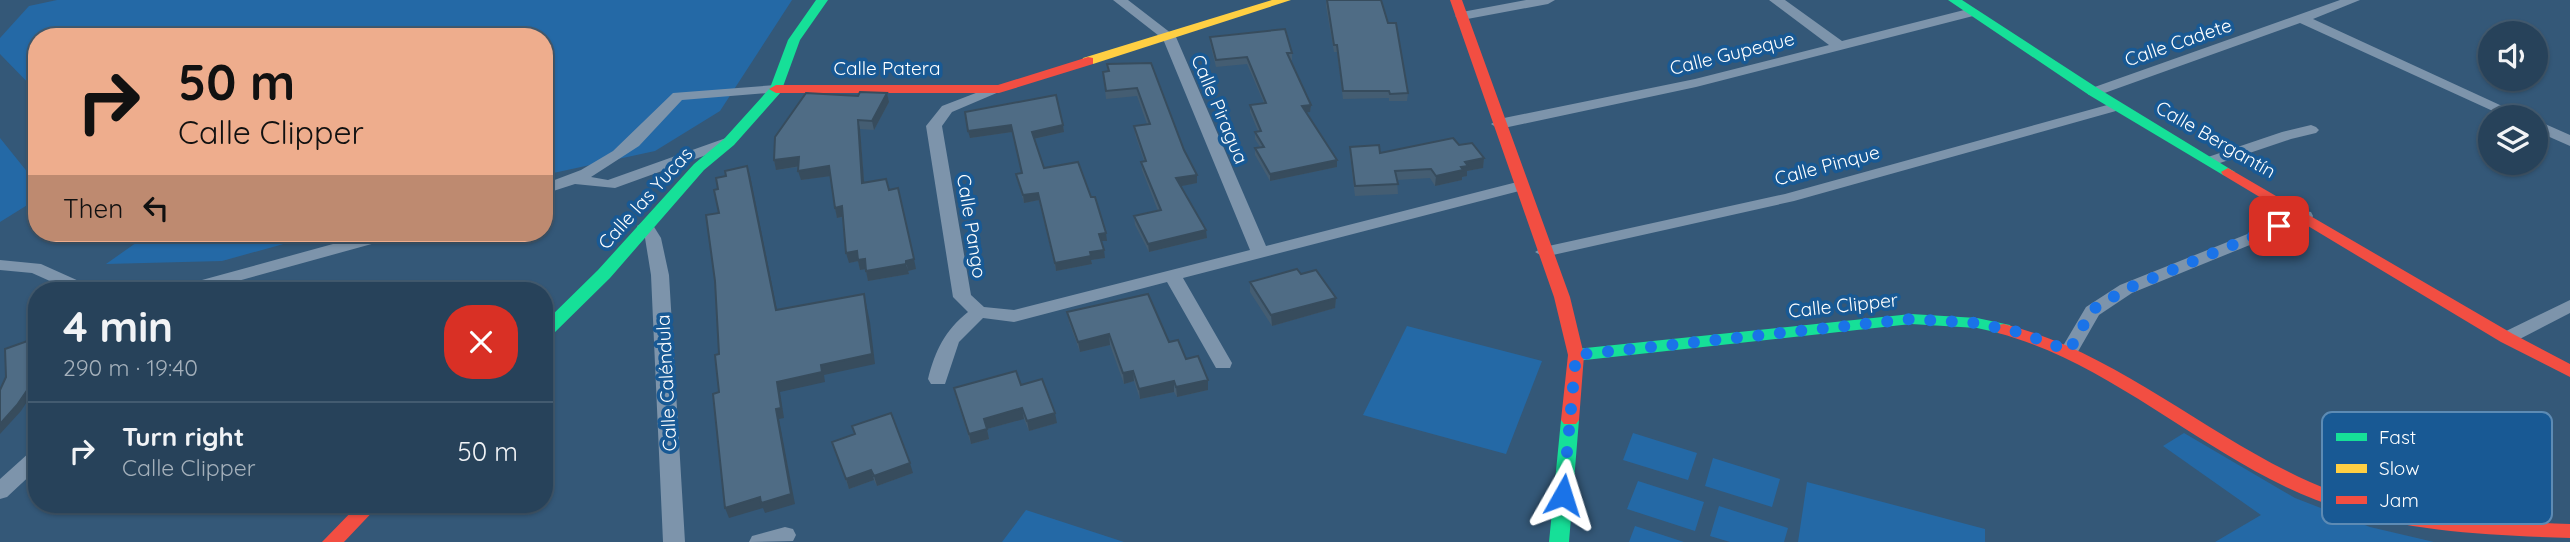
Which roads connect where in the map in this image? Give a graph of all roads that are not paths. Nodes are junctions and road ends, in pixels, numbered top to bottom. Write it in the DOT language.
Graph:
graph roads {
  1 [pos="822,0"];
  2 [pos="1119,0"];
  3 [pos="1285,0"];
  4 [pos="1456,0"];
  5 [pos="1548,0"];
  6 [pos="1776,0"];
  7 [pos="1954,0"];
  8 [pos="2353,0"];
  9 [pos="1972,12"];
  10 [pos="1462,16"];
  11 [pos="2302,19"];
  12 [pos="1169,37"];
  13 [pos="1840,46"];
  14 [pos="776,89"];
  15 [pos="999,89"];
  16 [pos="2094,92"];
  17 [pos="2492,105"];
  18 [pos="2118,106"];
  19 [pos="1499,124"];
  20 [pos="2311,130"];
  21 [pos="2548,131"];
  22 [pos="2570,141"];
  23 [pos="729,142"];
  24 [pos="2211,160"];
  25 [pos="577,180"];
  26 [pos="1521,186"];
  27 [pos="553,187"];
  28 [pos="2305,216"];
  29 [pos="645,226"];
  30 [pos="359,242"];
  31 [pos="1545,252"];
  32 [pos="1260,253"];
  33 [pos="0,265"];
  34 [pos="1172,275"];
  35 [pos="66,282"];
  36 [pos="215,282"];
  37 [pos="2570,306"];
  38 [pos="979,312"];
  39 [pos="553,324"];
  40 [pos="2507,338"];
  41 [pos="2069,351"];
  42 [pos="1576,355"];
  43 [pos="1223,363"];
  44 [pos="2570,370"];
  45 [pos="938,379"];
  46 [pos="28,465"];
  47 [pos="0,491"];
  48 [pos="2322,495"];
  49 [pos="362,513"];
  50 [pos="2436,524"];
  51 [pos="2570,531"];
  52 [pos="785,535"];
  53 [pos="332,542"];
  54 [pos="674,542"];
  55 [pos="760,542"];
  56 [pos="1559,542"];
  1 -- 14 [label="street"];
  2 -- 12 [label="street"];
  3 -- 12 [label="street, Calle Pango"];
  4 -- 10 [label="street"];
  5 -- 10 [label="street"];
  6 -- 13 [label="street"];
  7 -- 9 [label="street, Calle Bergantín"];
  8 -- 11 [label="street, Calle Cadete"];
  9 -- 13 [label="street, Calle Gupeque"];
  9 -- 16 [label="street, Calle Bergantín"];
  10 -- 19 [label="street"];
  11 -- 16 [label="street, Calle Cadete"];
  11 -- 17 [label="street"];
  12 -- 15 [label="street, Calle Pango"];
  12 -- 32 [label="street, Calle Piragua"];
  13 -- 19 [label="street, Calle Gupeque"];
  14 -- 15 [label="street, Calle Patera"];
  14 -- 23 [label="street, Calle las Yucas"];
  14 -- 25 [label="street"];
  15 -- 38 [label="street, Calle Pango"];
  16 -- 18 [label="street, Calle Bergantín"];
  18 -- 24 [label="street, Calle Bergantín"];
  18 -- 31 [label="street, Calle Pinque"];
  19 -- 26 [label="street"];
  20 -- 24 [label="street"];
  21 -- 22 [label="street"];
  23 -- 25 [label="street"];
  23 -- 29 [label="street, Calle las Yucas"];
  24 -- 28 [label="street, Calle Bergantín"];
  25 -- 27 [label="street"];
  26 -- 31 [label="street"];
  26 -- 32 [label="street"];
  28 -- 40 [label="street, Calle Bergantín"];
  28 -- 41 [label="street"];
  29 -- 39 [label="street, Calle las Yucas"];
  29 -- 54 [label="street, Calle Caléndula"];
  30 -- 36 [label="street"];
  31 -- 42 [label="street"];
  32 -- 34 [label="street"];
  33 -- 35 [label="street"];
  34 -- 38 [label="street"];
  34 -- 43 [label="street"];
  37 -- 40 [label="street"];
  38 -- 45 [label="street"];
  40 -- 44 [label="street, Calle Bergantín"];
  41 -- 42 [label="street, Calle Clipper"];
  41 -- 48 [label="street, Calle Clipper"];
  42 -- 56 [label="street"];
  46 -- 47 [label="street"];
  49 -- 53 [label="street"];
  50 -- 51 [label="street, Calle Clipper"];
  52 -- 55 [label="street"];
}
